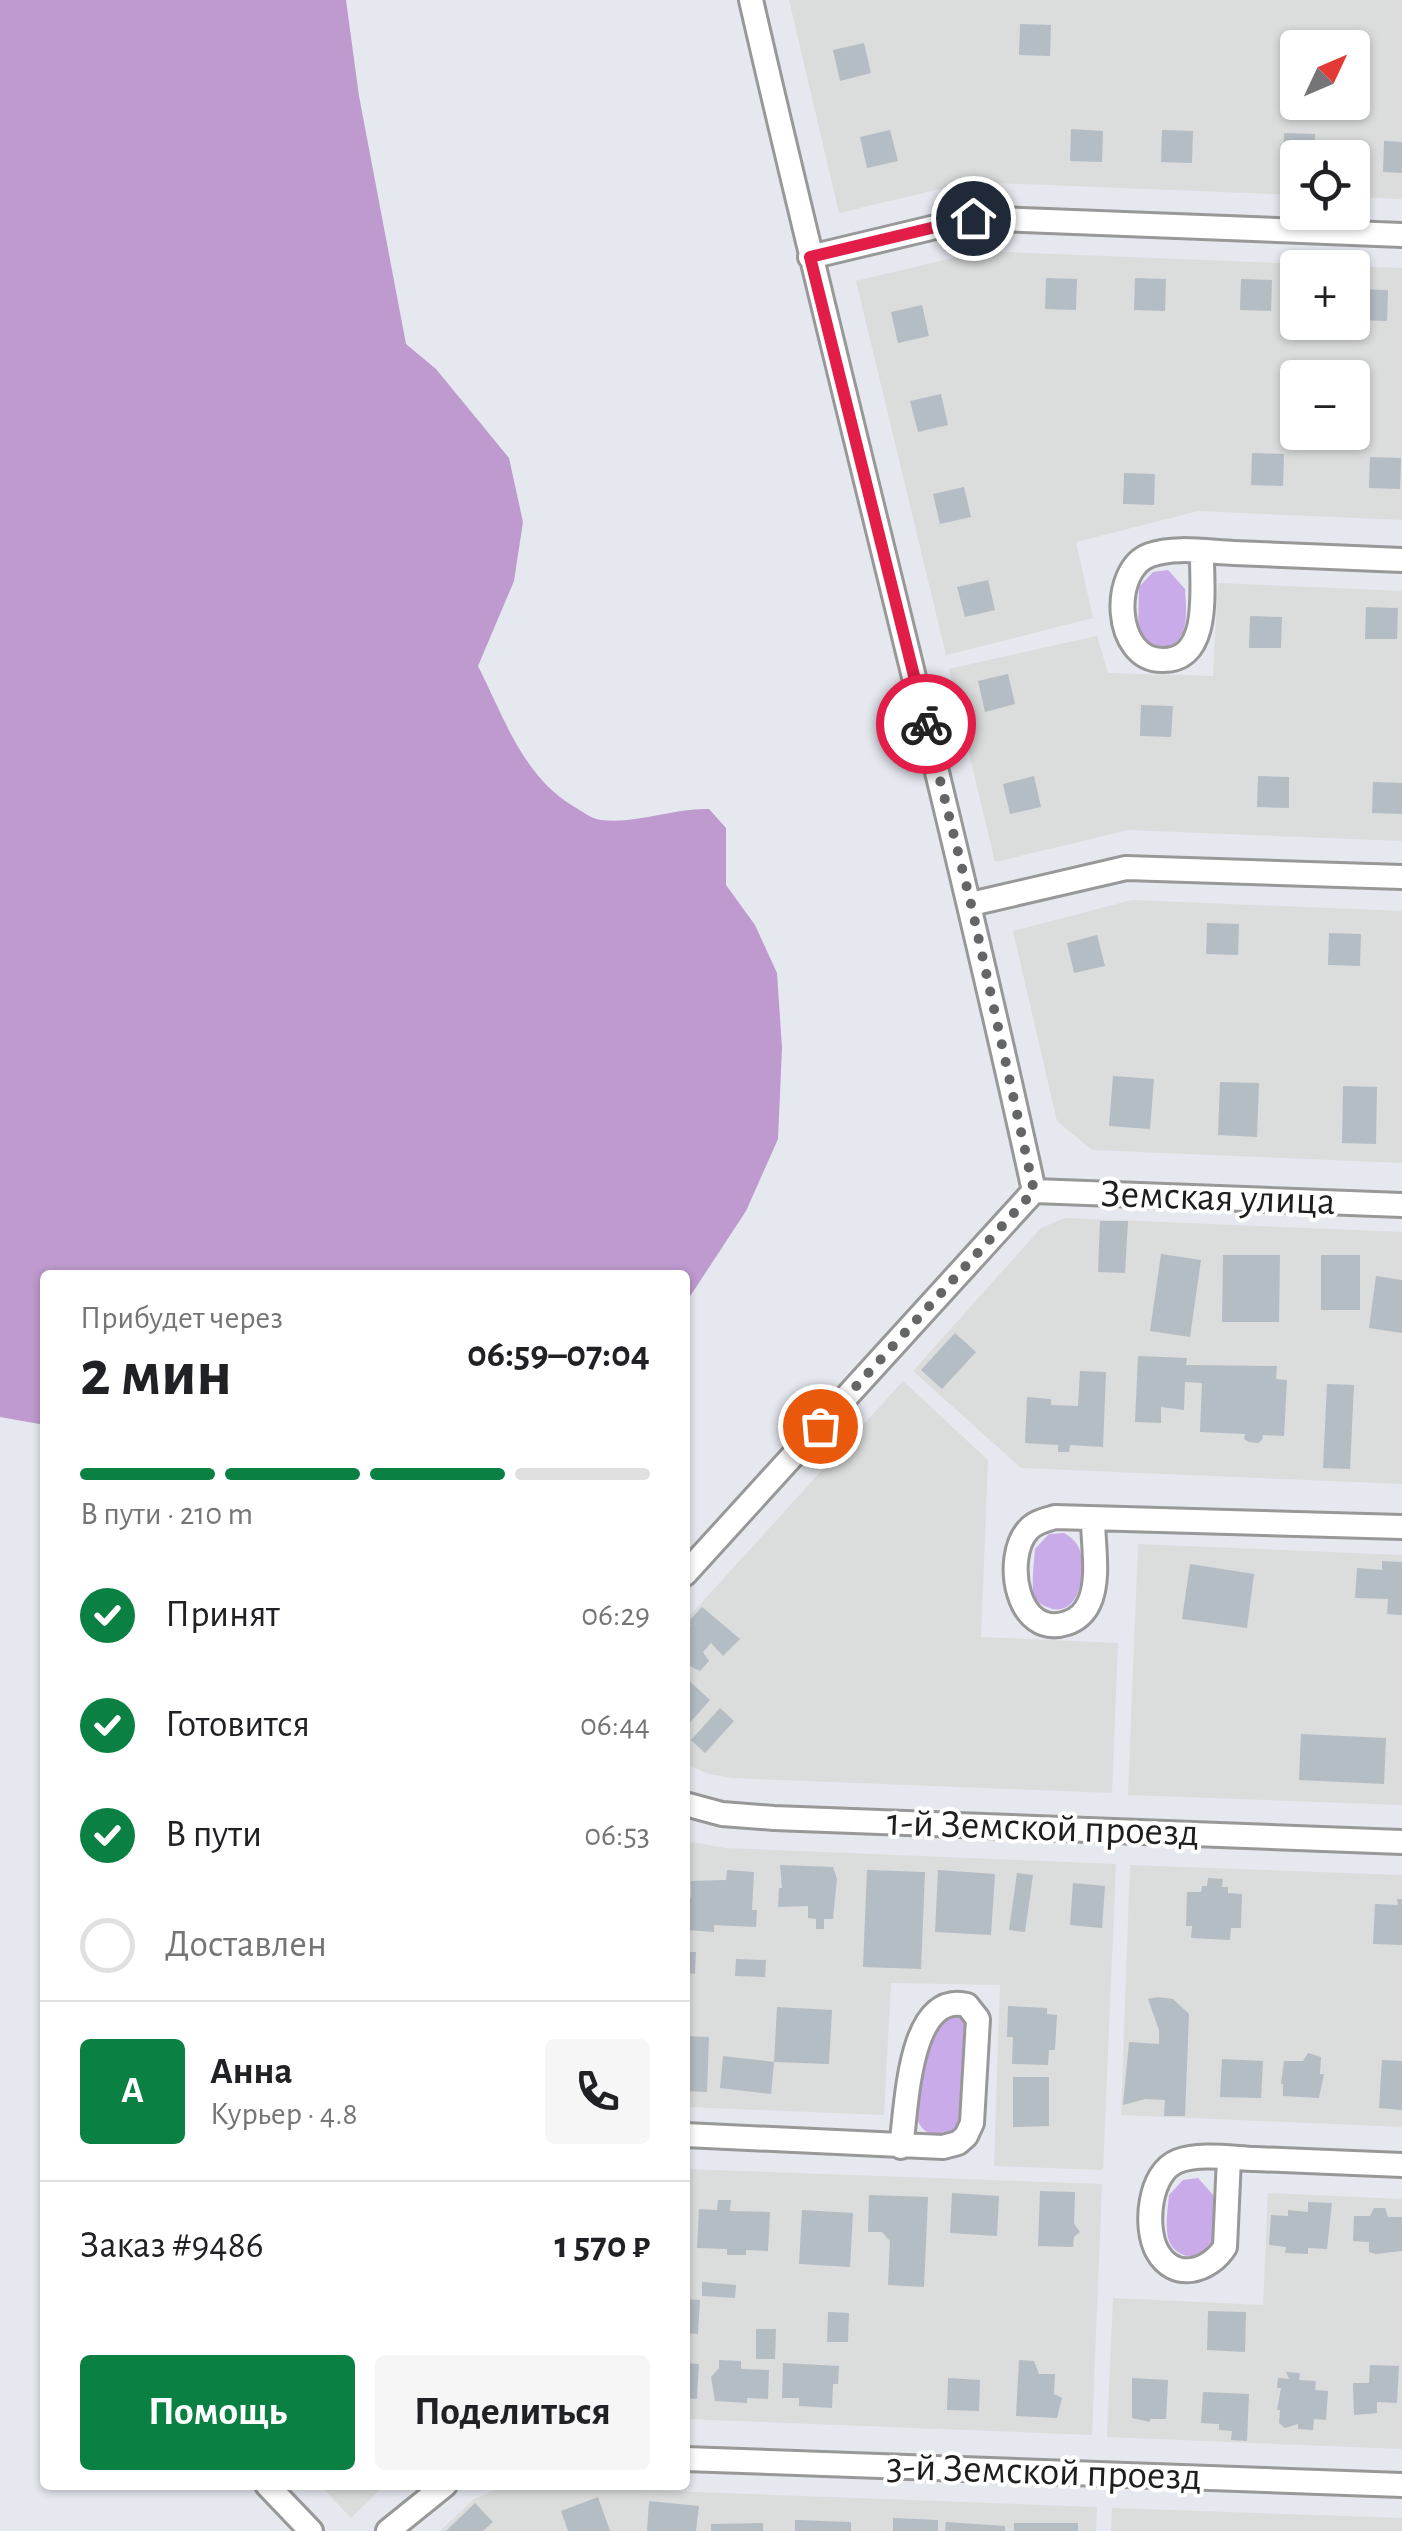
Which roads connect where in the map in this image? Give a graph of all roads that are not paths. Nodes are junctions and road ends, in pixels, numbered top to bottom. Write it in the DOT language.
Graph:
graph roads {
  1 [pos="752,0"];
  2 [pos="1402,235"];
  3 [pos="810,257"];
  4 [pos="1202,552"];
  5 [pos="1402,560"];
  6 [pos="1402,878"];
  7 [pos="971,904"];
  8 [pos="1034,1191"];
  9 [pos="1402,1204"];
  10 [pos="1093,1519"];
  11 [pos="1402,1527"];
  12 [pos="690,1569"];
  13 [pos="690,1805"];
  14 [pos="1402,1842"];
  15 [pos="690,2135"];
  16 [pos="900,2147"];
  17 [pos="1229,2158"];
  18 [pos="1402,2165"];
  19 [pos="690,2459"];
  20 [pos="1402,2485"];
  21 [pos="272,2490"];
  22 [pos="440,2490"];
  23 [pos="311,2531"];
  24 [pos="388,2531"];
  1 -- 3 [label="street"];
  2 -- 3 [label="street"];
  3 -- 7 [label="street"];
  4 -- 4 [label="street"];
  4 -- 5 [label="street"];
  6 -- 7 [label="street"];
  7 -- 8 [label="street"];
  8 -- 9 [label="street, Земская улица"];
  8 -- 12 [label="street"];
  10 -- 10 [label="street"];
  10 -- 11 [label="street"];
  13 -- 14 [label="street, 1-й Земской проезд"];
  15 -- 16 [label="street"];
  16 -- 16 [label="street"];
  17 -- 17 [label="street"];
  17 -- 18 [label="street"];
  19 -- 20 [label="street, 3-й Земской проезд"];
  21 -- 23 [label="street"];
  22 -- 24 [label="street"];
}
